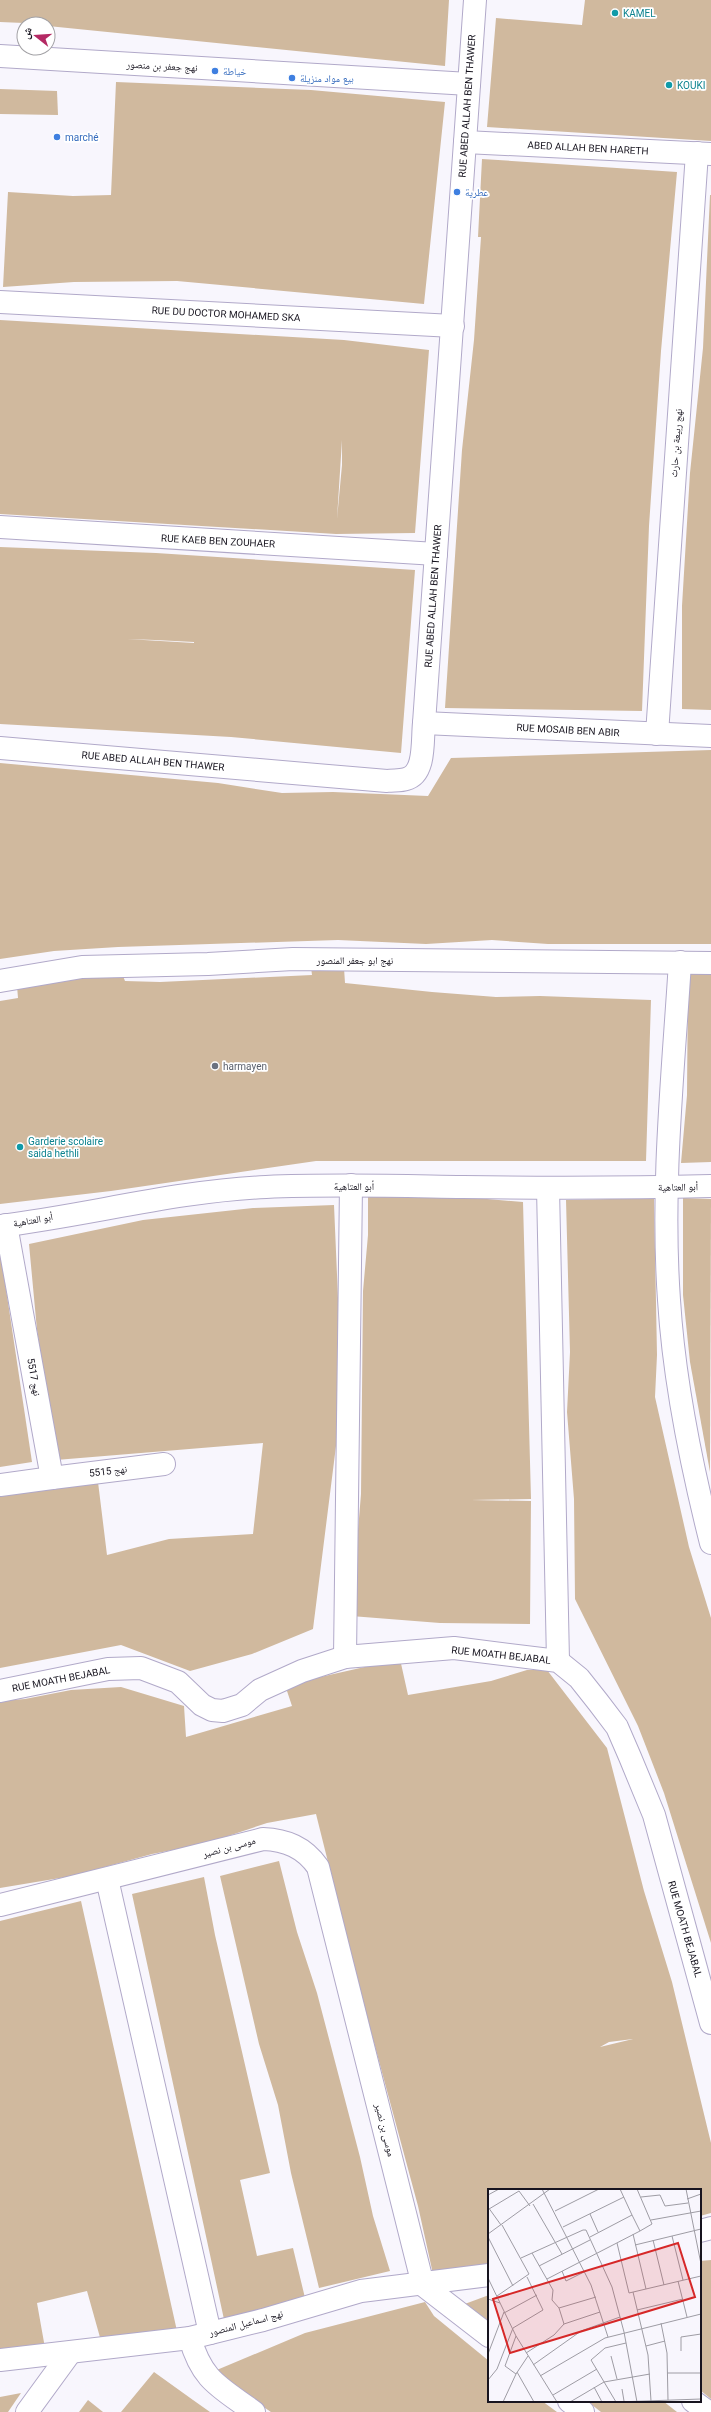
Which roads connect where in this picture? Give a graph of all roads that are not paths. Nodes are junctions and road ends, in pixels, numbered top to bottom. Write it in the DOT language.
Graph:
graph roads {
  1 [pos="475,0"];
  2 [pos="0,56"];
  3 [pos="469,84"];
  4 [pos="465,142"];
  5 [pos="704,154"];
  6 [pos="0,302"];
  7 [pos="453,326"];
  8 [pos="0,528"];
  9 [pos="436,554"];
  10 [pos="424,724"];
  11 [pos="657,734"];
  12 [pos="711,736"];
  13 [pos="0,748"];
  14 [pos="680,962"];
  15 [pos="711,963"];
  16 [pos="0,981"];
  17 [pos="351,1185"];
  18 [pos="711,1186"];
  19 [pos="666,1187"];
  20 [pos="548,1188"];
  21 [pos="3,1226"];
  22 [pos="164,1464"];
  23 [pos="52,1478"];
  24 [pos="0,1485"];
  25 [pos="711,1543"];
  26 [pos="345,1657"];
  27 [pos="558,1661"];
  28 [pos="0,1691"];
  29 [pos="107,1879"];
  30 [pos="0,1905"];
  31 [pos="711,2023"];
  32 [pos="711,2228"];
  33 [pos="701,2231"];
  34 [pos="488,2275"];
  35 [pos="423,2285"];
  36 [pos="200,2335"];
  37 [pos="488,2335"];
  38 [pos="70,2353"];
  39 [pos="0,2360"];
  40 [pos="571,2402"];
  41 [pos="694,2402"];
  42 [pos="26,2412"];
  43 [pos="254,2412"];
  44 [pos="583,2412"];
  45 [pos="708,2412"];
  1 -- 3 [label="street, RUE ABED ALLAH BEN THAWER"];
  2 -- 3 [label="street, نهج جعفر بن منصور"];
  3 -- 4 [label="street, RUE ABED ALLAH BEN THAWER"];
  4 -- 5 [label="street, ABED ALLAH BEN HARETH"];
  4 -- 7 [label="street, RUE ABED ALLAH BEN THAWER"];
  5 -- 11 [label="street, نهج ربيعة بن حارث"];
  6 -- 7 [label="street, RUE DU DOCTOR MOHAMED SKA"];
  7 -- 9 [label="street, RUE ABED ALLAH BEN THAWER"];
  8 -- 9 [label="street, RUE KAEB BEN ZOUHAER"];
  9 -- 10 [label="street, RUE ABED ALLAH BEN THAWER"];
  10 -- 11 [label="street, RUE MOSAIB BEN ABIR"];
  10 -- 13 [label="street, RUE ABED ALLAH BEN THAWER"];
  11 -- 12 [label="street, RUE MOSAIB BEN ABIR"];
  14 -- 15 [label="street, نهج ابو جعفر المنصور"];
  14 -- 16 [label="street, نهج ابو جعفر المنصور"];
  14 -- 19 [label="street"];
  17 -- 20 [label="street, أبو العتاهية"];
  17 -- 21 [label="street, أبو العتاهية"];
  17 -- 26 [label="street"];
  18 -- 19 [label="street, أبو العتاهية"];
  19 -- 20 [label="street, أبو العتاهية"];
  19 -- 25 [label="street"];
  20 -- 27 [label="street"];
  21 -- 23 [label="street, نهج 5517"];
  22 -- 23 [label="street, نهج 5515"];
  23 -- 24 [label="street"];
  26 -- 27 [label="street, RUE MOATH BEJABAL"];
  26 -- 28 [label="street, RUE MOATH BEJABAL"];
  27 -- 31 [label="street, RUE MOATH BEJABAL"];
  29 -- 30 [label="street, موسى بن نصير"];
  29 -- 35 [label="street, موسى بن نصير"];
  29 -- 36 [label="street"];
  32 -- 33 [label="street"];
  34 -- 35 [label="street, نهج اسماعيل المنصور"];
  35 -- 36 [label="street, نهج اسماعيل المنصور"];
  35 -- 37 [label="street"];
  36 -- 38 [label="street, نهج اسماعيل المنصور"];
  36 -- 43 [label="street"];
  38 -- 39 [label="street, نهج اسماعيل المنصور"];
  38 -- 42 [label="street"];
  40 -- 44 [label="street"];
  41 -- 45 [label="street"];
}
